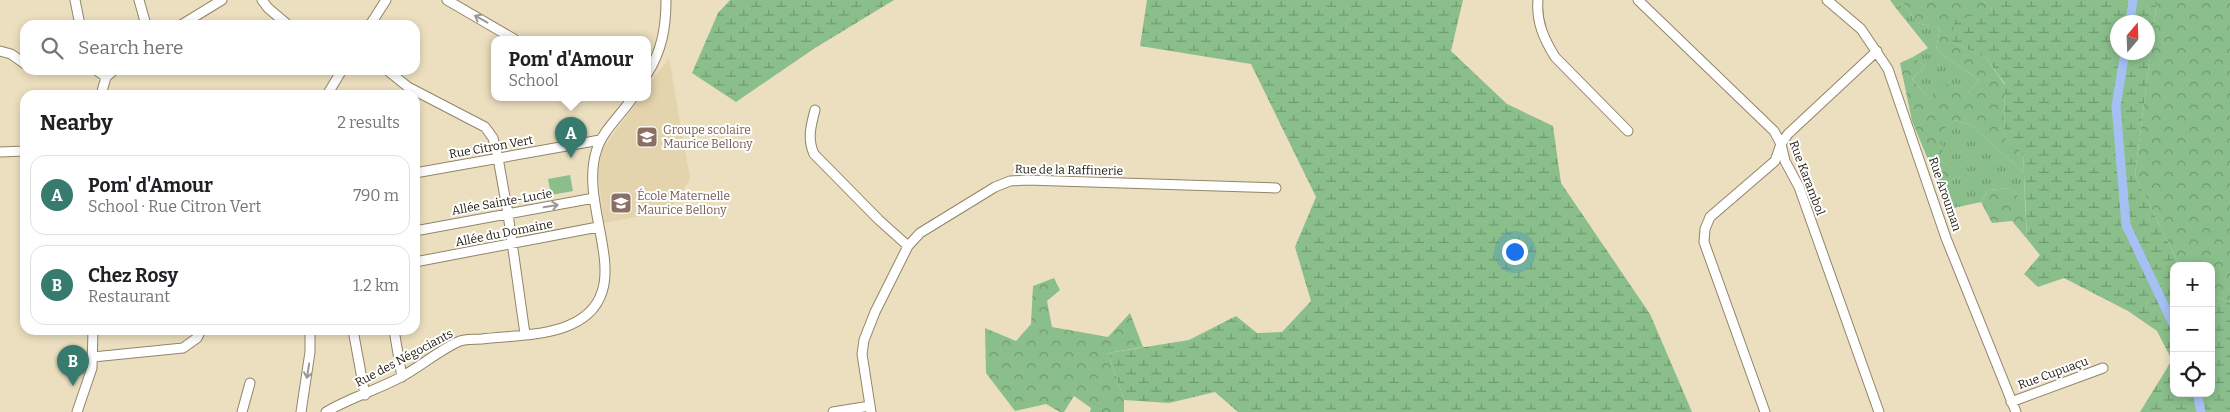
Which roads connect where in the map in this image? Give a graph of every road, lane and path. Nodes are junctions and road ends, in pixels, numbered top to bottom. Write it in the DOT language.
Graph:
graph roads {
  1 [pos="75,0"];
  2 [pos="139,0"];
  3 [pos="222,0"];
  4 [pos="262,0"];
  5 [pos="386,0"];
  6 [pos="447,0"];
  7 [pos="666,0"];
  8 [pos="1538,0"];
  9 [pos="1638,0"];
  10 [pos="1827,0"];
  11 [pos="213,2"];
  12 [pos="79,20"];
  13 [pos="145,20"];
  14 [pos="188,20"];
  15 [pos="282,20"];
  16 [pos="373,20"];
  17 [pos="509,36"];
  18 [pos="1877,50"];
  19 [pos="0,51"];
  20 [pos="20,60"];
  21 [pos="651,68"];
  22 [pos="103,75"];
  23 [pos="108,75"];
  24 [pos="339,75"];
  25 [pos="394,75"];
  26 [pos="106,77"];
  27 [pos="102,90"];
  28 [pos="330,90"];
  29 [pos="416,90"];
  30 [pos="420,92"];
  31 [pos="630,101"];
  32 [pos="815,110"];
  33 [pos="1628,131"];
  34 [pos="600,140"];
  35 [pos="1781,144"];
  36 [pos="20,151"];
  37 [pos="0,152"];
  38 [pos="498,158"];
  39 [pos="420,172"];
  40 [pos="1276,188"];
  41 [pos="594,198"];
  42 [pos="508,214"];
  43 [pos="598,228"];
  44 [pos="420,230"];
  45 [pos="513,245"];
  46 [pos="908,246"];
  47 [pos="420,261"];
  48 [pos="525,334"];
  49 [pos="93,335"];
  50 [pos="198,335"];
  51 [pos="310,335"];
  52 [pos="354,335"];
  53 [pos="395,335"];
  54 [pos="92,357"];
  55 [pos="2103,368"];
  56 [pos="402,377"];
  57 [pos="250,383"];
  58 [pos="364,395"];
  59 [pos="2011,402"];
  60 [pos="870,409"];
  61 [pos="329,411"];
  62 [pos="77,412"];
  63 [pos="242,412"];
  64 [pos="301,412"];
  65 [pos="833,412"];
  66 [pos="1765,412"];
  67 [pos="1879,412"];
  68 [pos="2016,412"];
  1 -- 12 [label="street"];
  2 -- 13 [label="street"];
  3 -- 11 [label="street"];
  4 -- 15 [label="street"];
  5 -- 16 [label="street"];
  17 -- 6 [label="street, one-way"];
  7 -- 21 [label="street"];
  8 -- 33 [label="street"];
  9 -- 35 [label="street, Rue Karambol"];
  10 -- 18 [label="street, Rue Arouman"];
  11 -- 14 [label="street"];
  18 -- 35 [label="street"];
  18 -- 59 [label="street, Rue Arouman"];
  19 -- 20 [label="street"];
  22 -- 26 [label="street"];
  23 -- 26 [label="street"];
  24 -- 28 [label="street"];
  25 -- 29 [label="street"];
  26 -- 27 [label="street"];
  30 -- 38 [label="street"];
  31 -- 34 [label="street, Rue des Négociants"];
  32 -- 46 [label="street"];
  34 -- 38 [label="street, Rue Citron Vert"];
  34 -- 41 [label="street, Rue des Négociants"];
  35 -- 66 [label="street"];
  35 -- 67 [label="street, Rue Karambol"];
  36 -- 37 [label="street"];
  38 -- 39 [label="street, Rue Citron Vert"];
  38 -- 42 [label="street"];
  40 -- 46 [label="street, Rue de la Raffinerie"];
  42 -- 41 [label="street, Allée Sainte-Lucie, one-way"];
  41 -- 43 [label="street, Rue des Négociants"];
  42 -- 44 [label="street, Allée Sainte-Lucie"];
  42 -- 45 [label="street"];
  43 -- 45 [label="street, Allée du Domaine"];
  43 -- 48 [label="street, Rue des Négociants"];
  45 -- 47 [label="street, Allée du Domaine"];
  45 -- 48 [label="street"];
  46 -- 60 [label="street, Rue de la Raffinerie"];
  48 -- 56 [label="street, Rue des Négociants"];
  49 -- 54 [label="street"];
  50 -- 54 [label="street"];
  51 -- 64 [label="street, one-way"];
  52 -- 58 [label="street"];
  53 -- 56 [label="street"];
  54 -- 62 [label="street"];
  55 -- 59 [label="street, Rue Cupuaçu"];
  56 -- 58 [label="street, Rue des Négociants"];
  57 -- 63 [label="street"];
  58 -- 61 [label="street, Rue des Négociants"];
  59 -- 68 [label="street, Rue Arouman"];
  60 -- 65 [label="street"];
}
